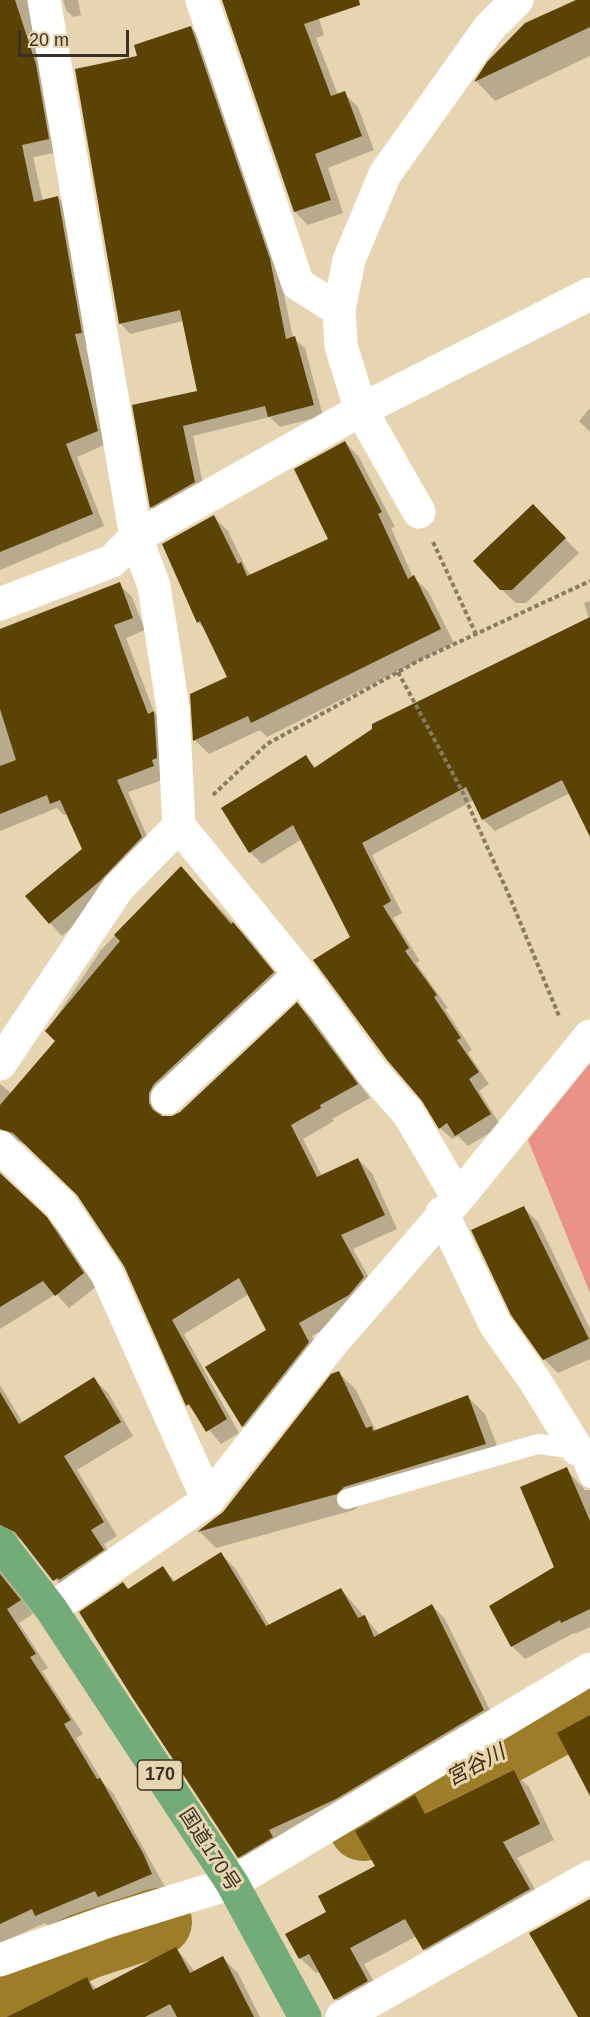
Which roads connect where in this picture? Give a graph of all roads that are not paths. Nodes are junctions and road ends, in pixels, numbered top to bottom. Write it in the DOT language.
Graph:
graph roads {
  1 [pos="44,0"];
  2 [pos="202,0"];
  3 [pos="517,0"];
  4 [pos="590,294"];
  5 [pos="339,310"];
  6 [pos="361,410"];
  7 [pos="419,512"];
  8 [pos="136,537"];
  9 [pos="0,604"];
  10 [pos="179,826"];
  11 [pos="300,974"];
  12 [pos="582,1045"];
  13 [pos="0,1064"];
  14 [pos="167,1098"];
  15 [pos="0,1147"];
  16 [pos="450,1205"];
  17 [pos="577,1449"];
  18 [pos="590,1478"];
  19 [pos="347,1498"];
  20 [pos="208,1500"];
  21 [pos="2,1552"];
  22 [pos="51,1610"];
  23 [pos="590,1669"];
  24 [pos="590,1876"];
  25 [pos="232,1883"];
  26 [pos="120,1895"];
  27 [pos="0,1938"];
  28 [pos="0,1960"];
  29 [pos="305,2017"];
  30 [pos="342,2017"];
  1 -- 8 [label="street"];
  2 -- 5 [label="street"];
  3 -- 5 [label="street"];
  4 -- 6 [label="street"];
  5 -- 6 [label="street"];
  6 -- 7 [label="street"];
  6 -- 8 [label="street"];
  8 -- 9 [label="street"];
  8 -- 10 [label="street"];
  10 -- 11 [label="street"];
  10 -- 13 [label="street"];
  11 -- 14 [label="street"];
  11 -- 16 [label="street"];
  12 -- 16 [label="street"];
  15 -- 20 [label="street"];
  16 -- 17 [label="street"];
  16 -- 20 [label="street"];
  17 -- 18 [label="lane"];
  17 -- 19 [label="lane"];
  20 -- 22 [label="street"];
  21 -- 22 [label="highway, 国道170号 / 170"];
  22 -- 25 [label="highway, 国道170号 / 170"];
  23 -- 25 [label="street"];
  24 -- 30 [label="street"];
  25 -- 28 [label="street"];
  25 -- 29 [label="highway, 国道170号 / 170"];
  26 -- 27 [label="street"];
}
